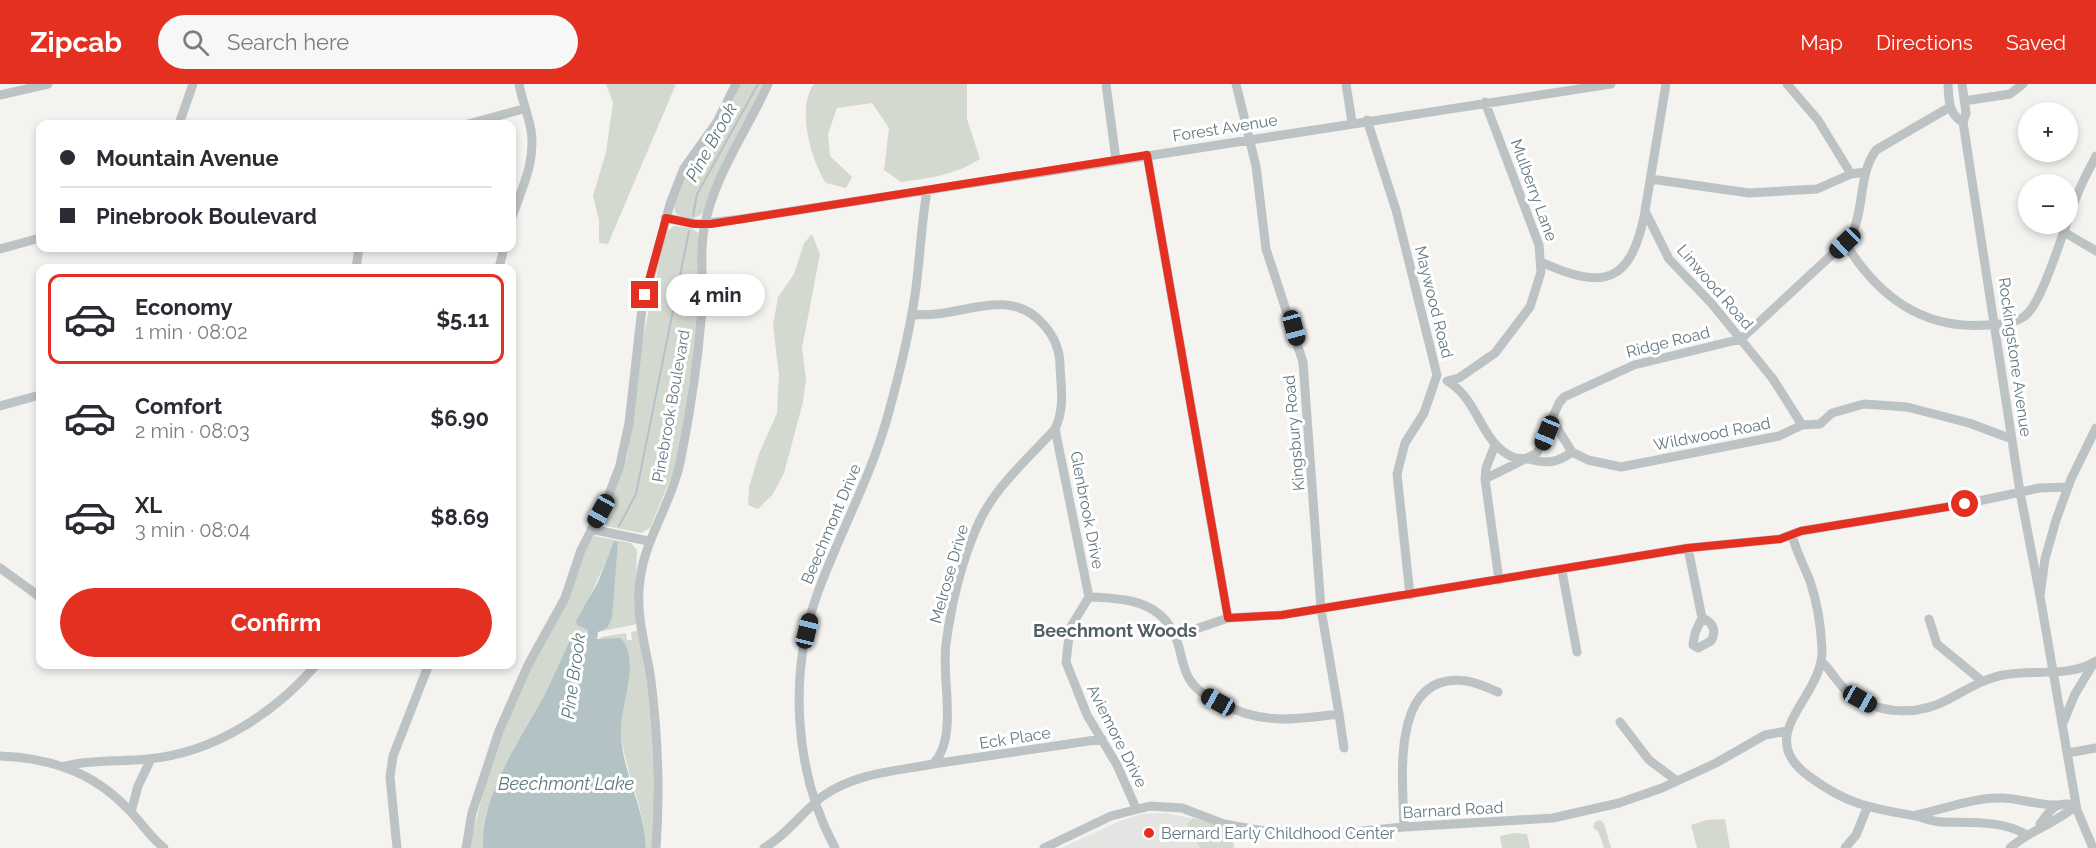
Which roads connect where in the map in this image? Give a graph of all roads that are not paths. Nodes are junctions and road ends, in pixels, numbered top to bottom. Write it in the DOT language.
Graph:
graph roads {
  1 [pos="48,84"];
  2 [pos="192,84"];
  3 [pos="519,84"];
  4 [pos="736,84"];
  5 [pos="768,84"];
  6 [pos="1107,84"];
  7 [pos="1236,84"];
  8 [pos="1346,84"];
  9 [pos="1611,84"];
  10 [pos="1666,84"];
  11 [pos="1787,84"];
  12 [pos="1948,84"];
  13 [pos="1962,84"];
  14 [pos="2023,84"];
  15 [pos="0,95"];
  16 [pos="1964,101"];
  17 [pos="1485,102"];
  18 [pos="1950,107"];
  19 [pos="523,109"];
  20 [pos="180,120"];
  21 [pos="483,120"];
  22 [pos="1367,120"];
  23 [pos="1352,122"];
  24 [pos="1963,122"];
  25 [pos="1248,140"];
  26 [pos="1147,155"];
  27 [pos="2096,156"];
  28 [pos="1116,160"];
  29 [pos="1865,172"];
  30 [pos="1851,174"];
  31 [pos="1650,179"];
  32 [pos="927,191"];
  33 [pos="2078,193"];
  34 [pos="516,205"];
  35 [pos="1645,211"];
  36 [pos="666,218"];
  37 [pos="705,224"];
  38 [pos="2063,234"];
  39 [pos="2067,234"];
  40 [pos="36,239"];
  41 [pos="1845,243"];
  42 [pos="0,249"];
  43 [pos="2096,251"];
  44 [pos="1541,262"];
  45 [pos="912,314"];
  46 [pos="1996,325"];
  47 [pos="1741,339"];
  48 [pos="1437,375"];
  49 [pos="1449,382"];
  50 [pos="36,396"];
  51 [pos="0,406"];
  52 [pos="1552,420"];
  53 [pos="1802,425"];
  54 [pos="2096,428"];
  55 [pos="1055,429"];
  56 [pos="2012,439"];
  57 [pos="1495,445"];
  58 [pos="1572,452"];
  59 [pos="1528,459"];
  60 [pos="1485,479"];
  61 [pos="2068,487"];
  62 [pos="2020,492"];
  63 [pos="591,529"];
  64 [pos="1792,535"];
  65 [pos="648,541"];
  66 [pos="1688,548"];
  67 [pos="0,568"];
  68 [pos="1562,571"];
  69 [pos="1499,580"];
  70 [pos="36,594"];
  71 [pos="1410,595"];
  72 [pos="2040,596"];
  73 [pos="1089,597"];
  74 [pos="1321,609"];
  75 [pos="1228,618"];
  76 [pos="1702,618"];
  77 [pos="1929,619"];
  78 [pos="1175,636"];
  79 [pos="1577,652"];
  80 [pos="2096,661"];
  81 [pos="1822,662"];
  82 [pos="312,669"];
  83 [pos="427,669"];
  84 [pos="2053,671"];
  85 [pos="1982,681"];
  86 [pos="1498,692"];
  87 [pos="1339,714"];
  88 [pos="1620,722"];
  89 [pos="2062,726"];
  90 [pos="1787,731"];
  91 [pos="1102,739"];
  92 [pos="1344,748"];
  93 [pos="2096,748"];
  94 [pos="2068,753"];
  95 [pos="0,756"];
  96 [pos="151,759"];
  97 [pos="933,764"];
  98 [pos="66,766"];
  99 [pos="1677,781"];
  100 [pos="814,805"];
  101 [pos="2056,805"];
  102 [pos="2076,805"];
  103 [pos="1136,808"];
  104 [pos="1867,808"];
  105 [pos="131,812"];
  106 [pos="1914,816"];
  107 [pos="1404,827"];
  108 [pos="2038,827"];
  109 [pos="2027,835"];
  110 [pos="164,848"];
  111 [pos="397,848"];
  112 [pos="466,848"];
  113 [pos="657,848"];
  114 [pos="764,848"];
  115 [pos="835,848"];
  116 [pos="1044,848"];
  117 [pos="1845,848"];
  118 [pos="2010,848"];
  119 [pos="2093,848"];
  1 -- 15 [label="street"];
  2 -- 20 [label="street"];
  3 -- 19 [label="street"];
  4 -- 36 [label="street"];
  5 -- 37 [label="street, Pinebrook Boulevard"];
  6 -- 28 [label="street"];
  7 -- 25 [label="street, Kingsbury Road"];
  8 -- 23 [label="street"];
  9 -- 17 [label="street, Forest Avenue"];
  10 -- 31 [label="street"];
  11 -- 30 [label="street"];
  12 -- 18 [label="street"];
  13 -- 16 [label="street, Rockingstone Avenue"];
  14 -- 16 [label="street"];
  16 -- 24 [label="street, Rockingstone Avenue"];
  17 -- 22 [label="street, Forest Avenue"];
  17 -- 44 [label="street, Mulberry Lane"];
  18 -- 24 [label="street"];
  18 -- 29 [label="street"];
  19 -- 21 [label="street"];
  19 -- 34 [label="street"];
  22 -- 23 [label="street, Forest Avenue"];
  22 -- 48 [label="street, Maywood Road"];
  23 -- 25 [label="street, Forest Avenue"];
  24 -- 46 [label="street, Rockingstone Avenue"];
  25 -- 26 [label="street, Forest Avenue"];
  25 -- 74 [label="street, Kingsbury Road"];
  26 -- 28 [label="street, Forest Avenue"];
  26 -- 75 [label="street"];
  27 -- 33 [label="street"];
  28 -- 32 [label="street, Forest Avenue"];
  29 -- 30 [label="street"];
  29 -- 41 [label="street, Ridge Road"];
  30 -- 31 [label="street"];
  31 -- 35 [label="street"];
  32 -- 37 [label="street, Forest Avenue"];
  32 -- 45 [label="street, Beechmont Drive"];
  35 -- 44 [label="street"];
  35 -- 47 [label="street, Linwood Road"];
  36 -- 37 [label="street, Forest Avenue"];
  36 -- 63 [label="street"];
  37 -- 65 [label="street, Pinebrook Boulevard"];
  38 -- 46 [label="street"];
  39 -- 43 [label="street"];
  40 -- 42 [label="street"];
  41 -- 46 [label="street"];
  41 -- 47 [label="street, Ridge Road"];
  44 -- 49 [label="street, Mulberry Lane"];
  45 -- 55 [label="street"];
  45 -- 100 [label="street, Beechmont Drive"];
  46 -- 56 [label="street, Rockingstone Avenue"];
  47 -- 52 [label="street, Ridge Road"];
  47 -- 53 [label="street, Linwood Road"];
  48 -- 49 [label="street"];
  48 -- 71 [label="street, Maywood Road"];
  49 -- 57 [label="street"];
  50 -- 51 [label="street"];
  52 -- 58 [label="street"];
  52 -- 59 [label="street, Ridge Road"];
  53 -- 56 [label="street, Wildwood Road"];
  53 -- 58 [label="street, Wildwood Road"];
  54 -- 61 [label="street"];
  55 -- 73 [label="street, Glenbrook Drive"];
  55 -- 97 [label="street, Melrose Drive"];
  56 -- 62 [label="street, Rockingstone Avenue"];
  57 -- 59 [label="street"];
  57 -- 60 [label="street"];
  58 -- 59 [label="street"];
  59 -- 60 [label="street"];
  60 -- 69 [label="street"];
  61 -- 62 [label="street"];
  61 -- 72 [label="street"];
  62 -- 64 [label="street"];
  62 -- 72 [label="street, Rockingstone Avenue"];
  63 -- 65 [label="street"];
  63 -- 112 [label="street"];
  64 -- 66 [label="street"];
  64 -- 81 [label="street"];
  65 -- 113 [label="street, Pinebrook Boulevard"];
  66 -- 68 [label="street"];
  66 -- 76 [label="street"];
  67 -- 70 [label="street"];
  68 -- 69 [label="street"];
  68 -- 79 [label="street"];
  69 -- 71 [label="street"];
  71 -- 74 [label="street"];
  72 -- 84 [label="street, Rockingstone Avenue"];
  73 -- 78 [label="street"];
  73 -- 91 [label="street, Aviemore Drive"];
  74 -- 75 [label="street"];
  74 -- 87 [label="street"];
  75 -- 78 [label="street"];
  77 -- 85 [label="street"];
  78 -- 87 [label="street"];
  80 -- 84 [label="street"];
  80 -- 89 [label="street"];
  81 -- 85 [label="street"];
  81 -- 90 [label="street"];
  82 -- 96 [label="street"];
  83 -- 111 [label="street"];
  84 -- 85 [label="street"];
  84 -- 89 [label="street, Rockingstone Avenue"];
  86 -- 107 [label="street"];
  87 -- 92 [label="street"];
  88 -- 99 [label="street"];
  89 -- 94 [label="street, Rockingstone Avenue"];
  90 -- 99 [label="street, Barnard Road"];
  90 -- 104 [label="street"];
  91 -- 97 [label="street, Eck Place"];
  91 -- 103 [label="street, Aviemore Drive"];
  93 -- 94 [label="street"];
  94 -- 102 [label="street, Rockingstone Avenue"];
  95 -- 98 [label="street"];
  96 -- 98 [label="street"];
  96 -- 105 [label="street"];
  97 -- 100 [label="street"];
  98 -- 105 [label="street"];
  99 -- 107 [label="street, Barnard Road"];
  100 -- 114 [label="street"];
  100 -- 115 [label="street, Beechmont Drive"];
  101 -- 102 [label="street"];
  101 -- 106 [label="street"];
  101 -- 108 [label="street"];
  102 -- 108 [label="street"];
  102 -- 119 [label="street, Rockingstone Avenue"];
  103 -- 107 [label="street, Barnard Road"];
  103 -- 116 [label="street, Barnard Road"];
  104 -- 106 [label="street"];
  104 -- 117 [label="street"];
  105 -- 110 [label="street"];
  106 -- 109 [label="street"];
  108 -- 109 [label="street"];
  109 -- 118 [label="street"];
}
